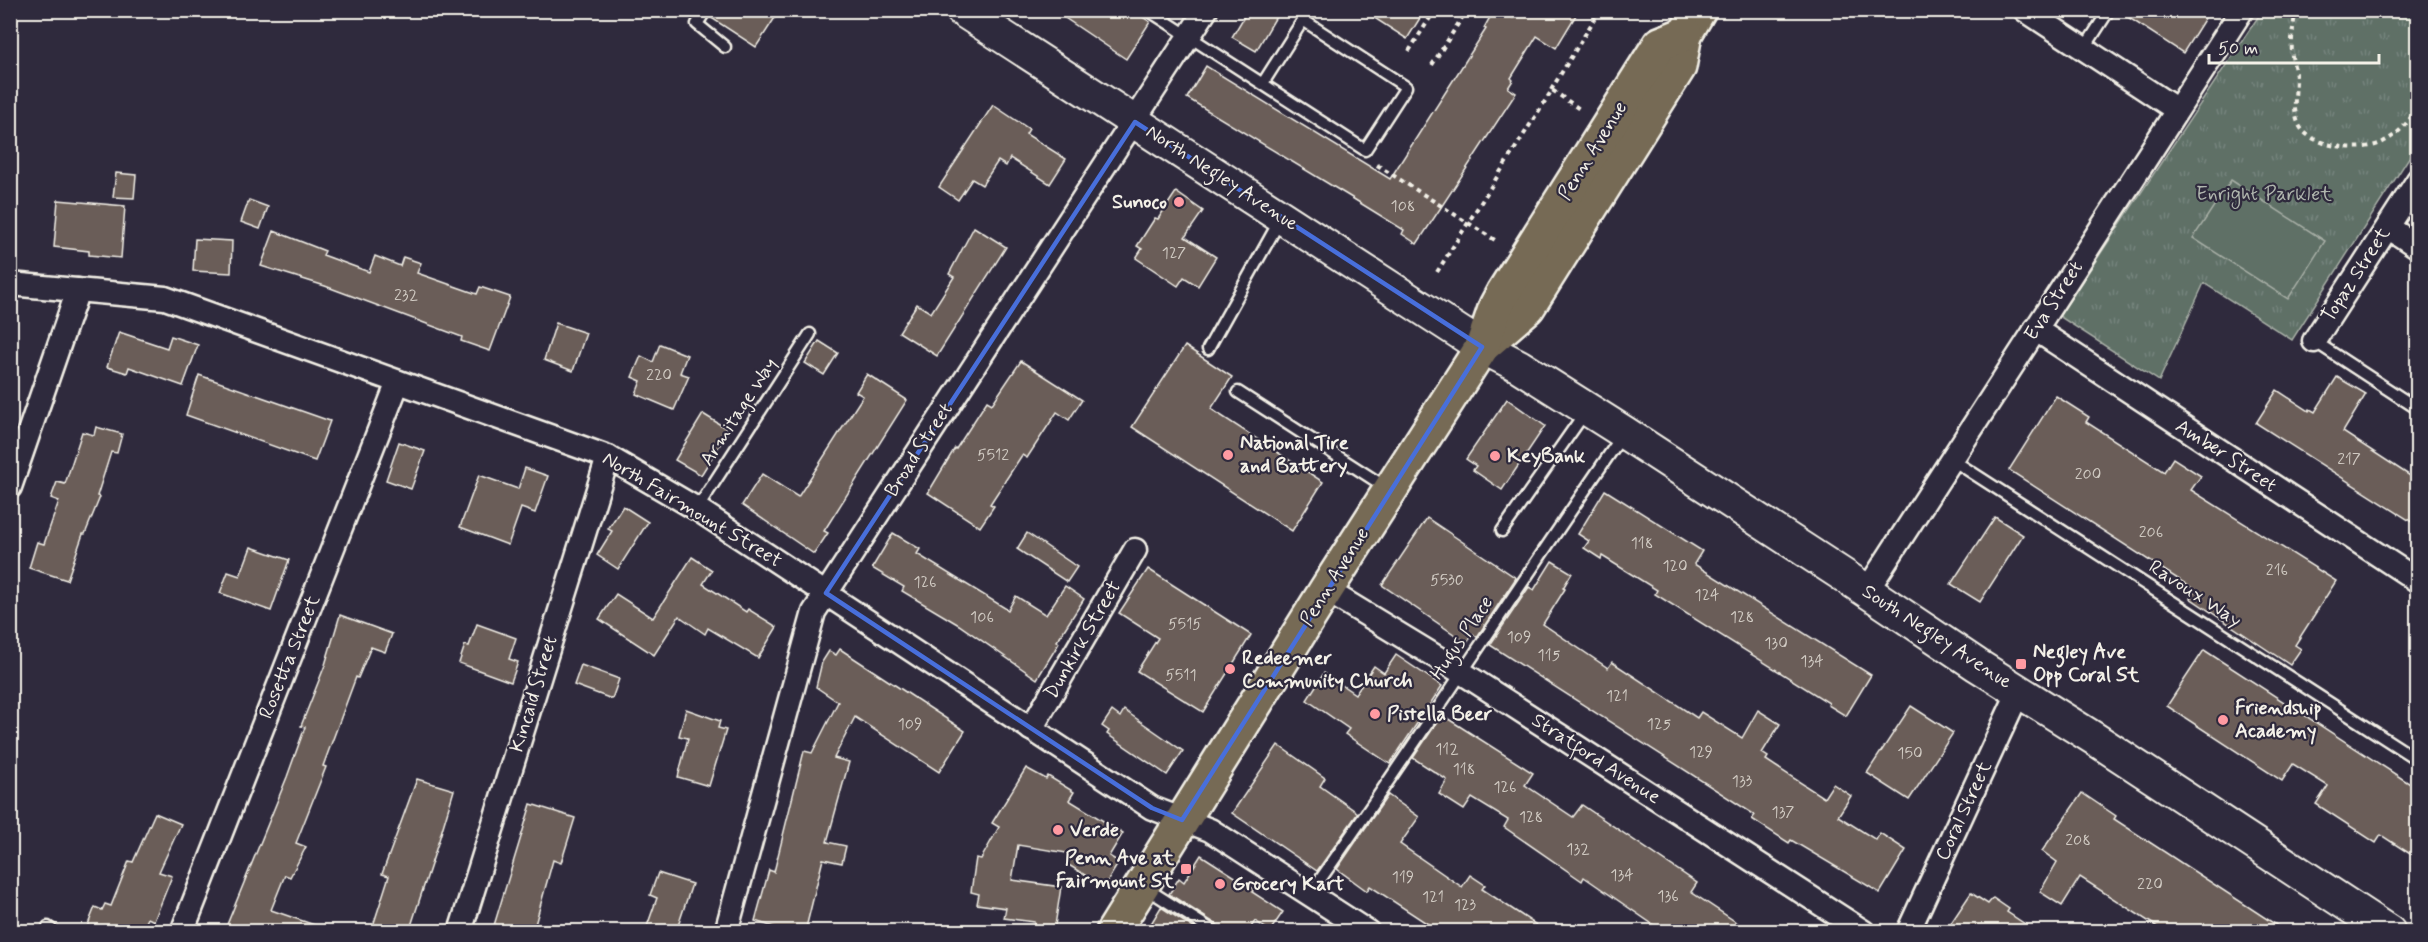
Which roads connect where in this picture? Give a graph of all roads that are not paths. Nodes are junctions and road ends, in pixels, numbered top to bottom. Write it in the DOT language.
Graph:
graph roads {
  1 [pos="706,10"];
  2 [pos="962,10"];
  3 [pos="1149,10"];
  4 [pos="1206,10"];
  5 [pos="2025,10"];
  6 [pos="2109,10"];
  7 [pos="2242,10"];
  8 [pos="1692,22"];
  9 [pos="1190,36"];
  10 [pos="725,47"];
  11 [pos="2084,49"];
  12 [pos="1263,83"];
  13 [pos="2177,110"];
  14 [pos="1135,122"];
  15 [pos="2418,180"];
  16 [pos="1282,217"];
  17 [pos="2388,227"];
  18 [pos="2418,247"];
  19 [pos="10,284"];
  20 [pos="78,290"];
  21 [pos="2035,329"];
  22 [pos="810,334"];
  23 [pos="2314,341"];
  24 [pos="1482,347"];
  25 [pos="1208,349"];
  26 [pos="398,382"];
  27 [pos="1238,392"];
  28 [pos="1587,409"];
  29 [pos="2418,409"];
  30 [pos="1624,433"];
  31 [pos="608,457"];
  32 [pos="1952,459"];
  33 [pos="10,487"];
  34 [pos="1390,490"];
  35 [pos="697,508"];
  36 [pos="1502,531"];
  37 [pos="1136,550"];
  38 [pos="2418,581"];
  39 [pos="1326,590"];
  40 [pos="1866,592"];
  41 [pos="826,593"];
  42 [pos="1461,672"];
  43 [pos="2019,691"];
  44 [pos="1031,729"];
  45 [pos="2418,760"];
  46 [pos="1182,820"];
  47 [pos="1142,885"];
  48 [pos="1310,894"];
  49 [pos="182,932"];
  50 [pos="460,932"];
  51 [pos="726,932"];
  52 [pos="1113,932"];
  53 [pos="1215,932"];
  54 [pos="1368,932"];
  55 [pos="1864,932"];
  56 [pos="1908,932"];
  57 [pos="2389,932"];
  1 -- 10 [label="lane"];
  2 -- 14 [label="main road, North Negley Avenue"];
  3 -- 9 [label="lane"];
  4 -- 9 [label="street, Broad Street"];
  5 -- 11 [label="street"];
  6 -- 11 [label="lane"];
  7 -- 13 [label="street, Eva Street"];
  8 -- 24 [label="main road, Penn Avenue"];
  9 -- 12 [label="lane"];
  9 -- 14 [label="street, Broad Street"];
  11 -- 13 [label="street"];
  12 -- 12 [label="lane"];
  13 -- 21 [label="street, Eva Street"];
  14 -- 16 [label="main road, North Negley Avenue"];
  14 -- 41 [label="street, Broad Street"];
  15 -- 17 [label="street, Topaz Street"];
  16 -- 24 [label="main road, North Negley Avenue"];
  16 -- 25 [label="lane"];
  17 -- 18 [label="street"];
  17 -- 23 [label="street, Topaz Street"];
  19 -- 20 [label="street, North Fairmount Street"];
  20 -- 26 [label="street, North Fairmount Street"];
  20 -- 33 [label="street"];
  21 -- 32 [label="street, Eva Street"];
  21 -- 38 [label="street, Amber Street"];
  22 -- 35 [label="lane, Armitage Way"];
  23 -- 29 [label="lane"];
  24 -- 28 [label="main road, South Negley Avenue"];
  24 -- 34 [label="main road, Penn Avenue"];
  26 -- 31 [label="street, North Fairmount Street"];
  26 -- 49 [label="street, Rosetta Street"];
  27 -- 34 [label="lane"];
  28 -- 30 [label="main road, South Negley Avenue"];
  28 -- 36 [label="lane"];
  30 -- 40 [label="main road, South Negley Avenue"];
  30 -- 42 [label="lane, Hugus Place"];
  31 -- 35 [label="street, North Fairmount Street"];
  31 -- 50 [label="street, Kincaid Street"];
  32 -- 40 [label="street, Eva Street"];
  32 -- 45 [label="lane, Ravoux Way"];
  34 -- 39 [label="main road, Penn Avenue"];
  35 -- 41 [label="street, North Fairmount Street"];
  37 -- 44 [label="street, Dunkirk Street"];
  39 -- 42 [label="street, Stratford Avenue"];
  39 -- 46 [label="main road, Penn Avenue"];
  40 -- 43 [label="main road, South Negley Avenue"];
  41 -- 44 [label="street, North Fairmount Street"];
  41 -- 51 [label="street, Broad Street"];
  42 -- 48 [label="lane, Hugus Place"];
  42 -- 55 [label="street, Stratford Avenue"];
  43 -- 56 [label="street, Coral Street"];
  43 -- 57 [label="main road, South Negley Avenue"];
  44 -- 46 [label="street, North Fairmount Street"];
  46 -- 47 [label="main road, Penn Avenue"];
  46 -- 48 [label="street, North Fairmount Street"];
  47 -- 52 [label="main road, Penn Avenue"];
  47 -- 53 [label="lane"];
  48 -- 54 [label="street, North Fairmount Street"];
}
